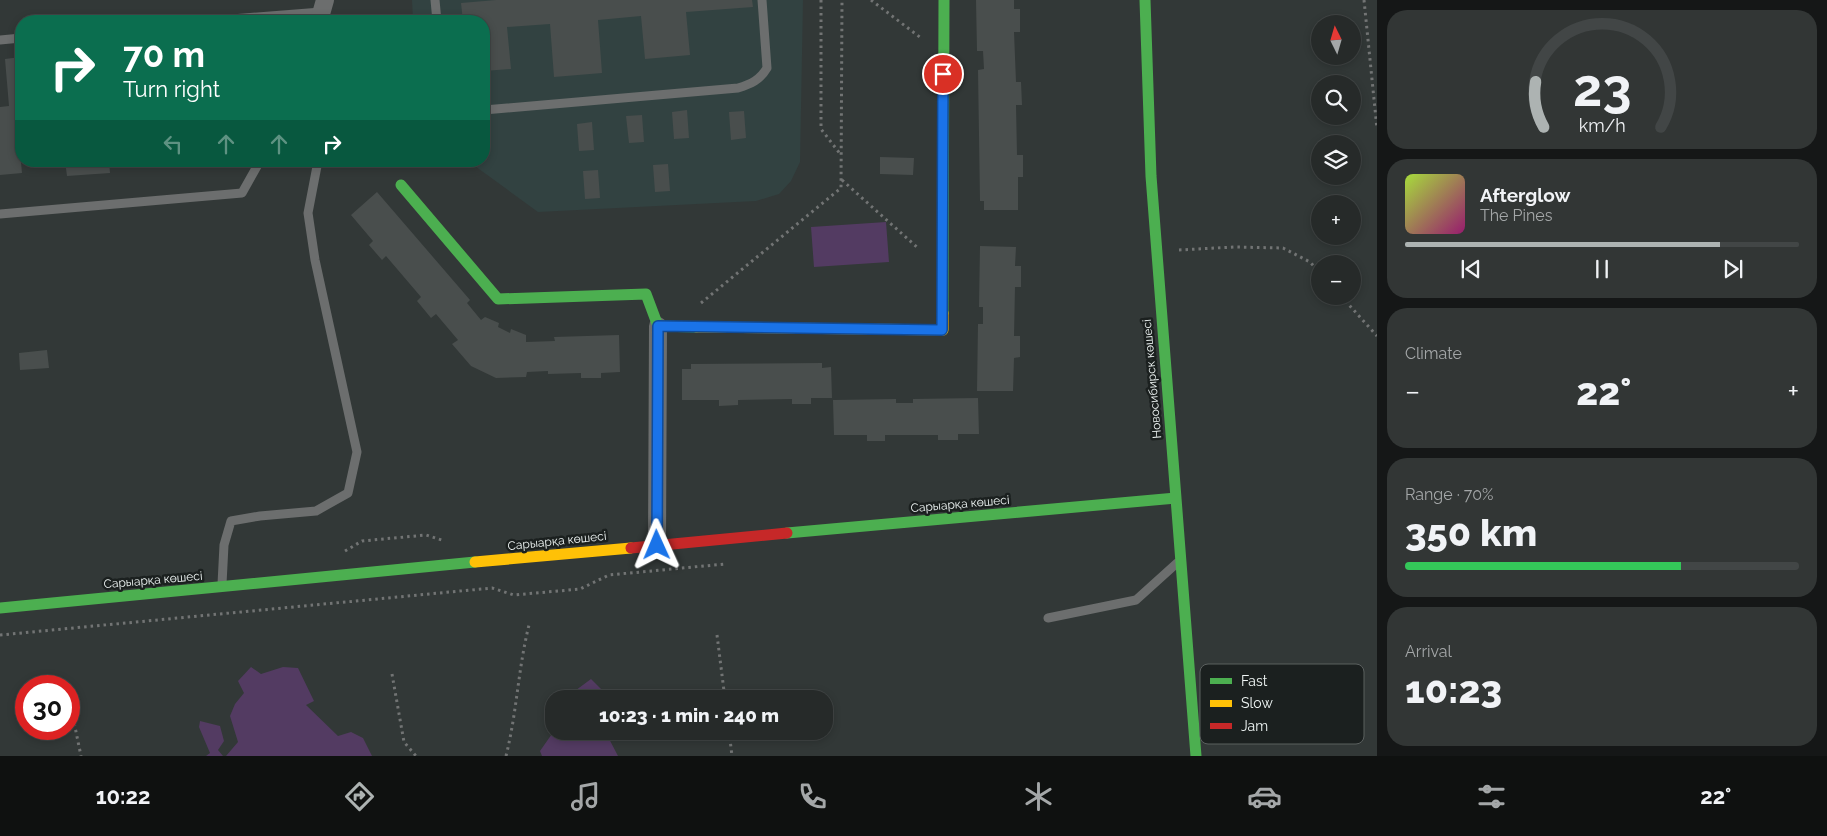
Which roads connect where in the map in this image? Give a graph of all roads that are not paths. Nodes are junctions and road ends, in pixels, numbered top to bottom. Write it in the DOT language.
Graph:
graph roads {
  1 [pos="435,0"];
  2 [pos="762,0"];
  3 [pos="944,0"];
  4 [pos="1145,0"];
  5 [pos="436,15"];
  6 [pos="15,39"];
  7 [pos="0,40"];
  8 [pos="490,109"];
  9 [pos="257,167"];
  10 [pos="317,167"];
  11 [pos="401,184"];
  12 [pos="0,214"];
  13 [pos="666,326"];
  14 [pos="1176,498"];
  15 [pos="657,545"];
  16 [pos="1181,559"];
  17 [pos="222,588"];
  18 [pos="0,608"];
  19 [pos="1048,618"];
  20 [pos="1196,756"];
  1 -- 5 [label="lane"];
  2 -- 8 [label="lane"];
  3 -- 13 [label="street"];
  4 -- 14 [label="street, Новосибирск көшесі"];
  6 -- 7 [label="lane"];
  9 -- 12 [label="lane"];
  10 -- 17 [label="lane"];
  11 -- 13 [label="street"];
  13 -- 15 [label="street"];
  14 -- 15 [label="street, Сарыарқа көшесі"];
  14 -- 16 [label="street, Новосибирск көшесі"];
  15 -- 17 [label="street, Сарыарқа көшесі"];
  16 -- 19 [label="lane"];
  16 -- 20 [label="street, Новосибирск көшесі"];
  17 -- 18 [label="street, Сарыарқа көшесі"];
}
